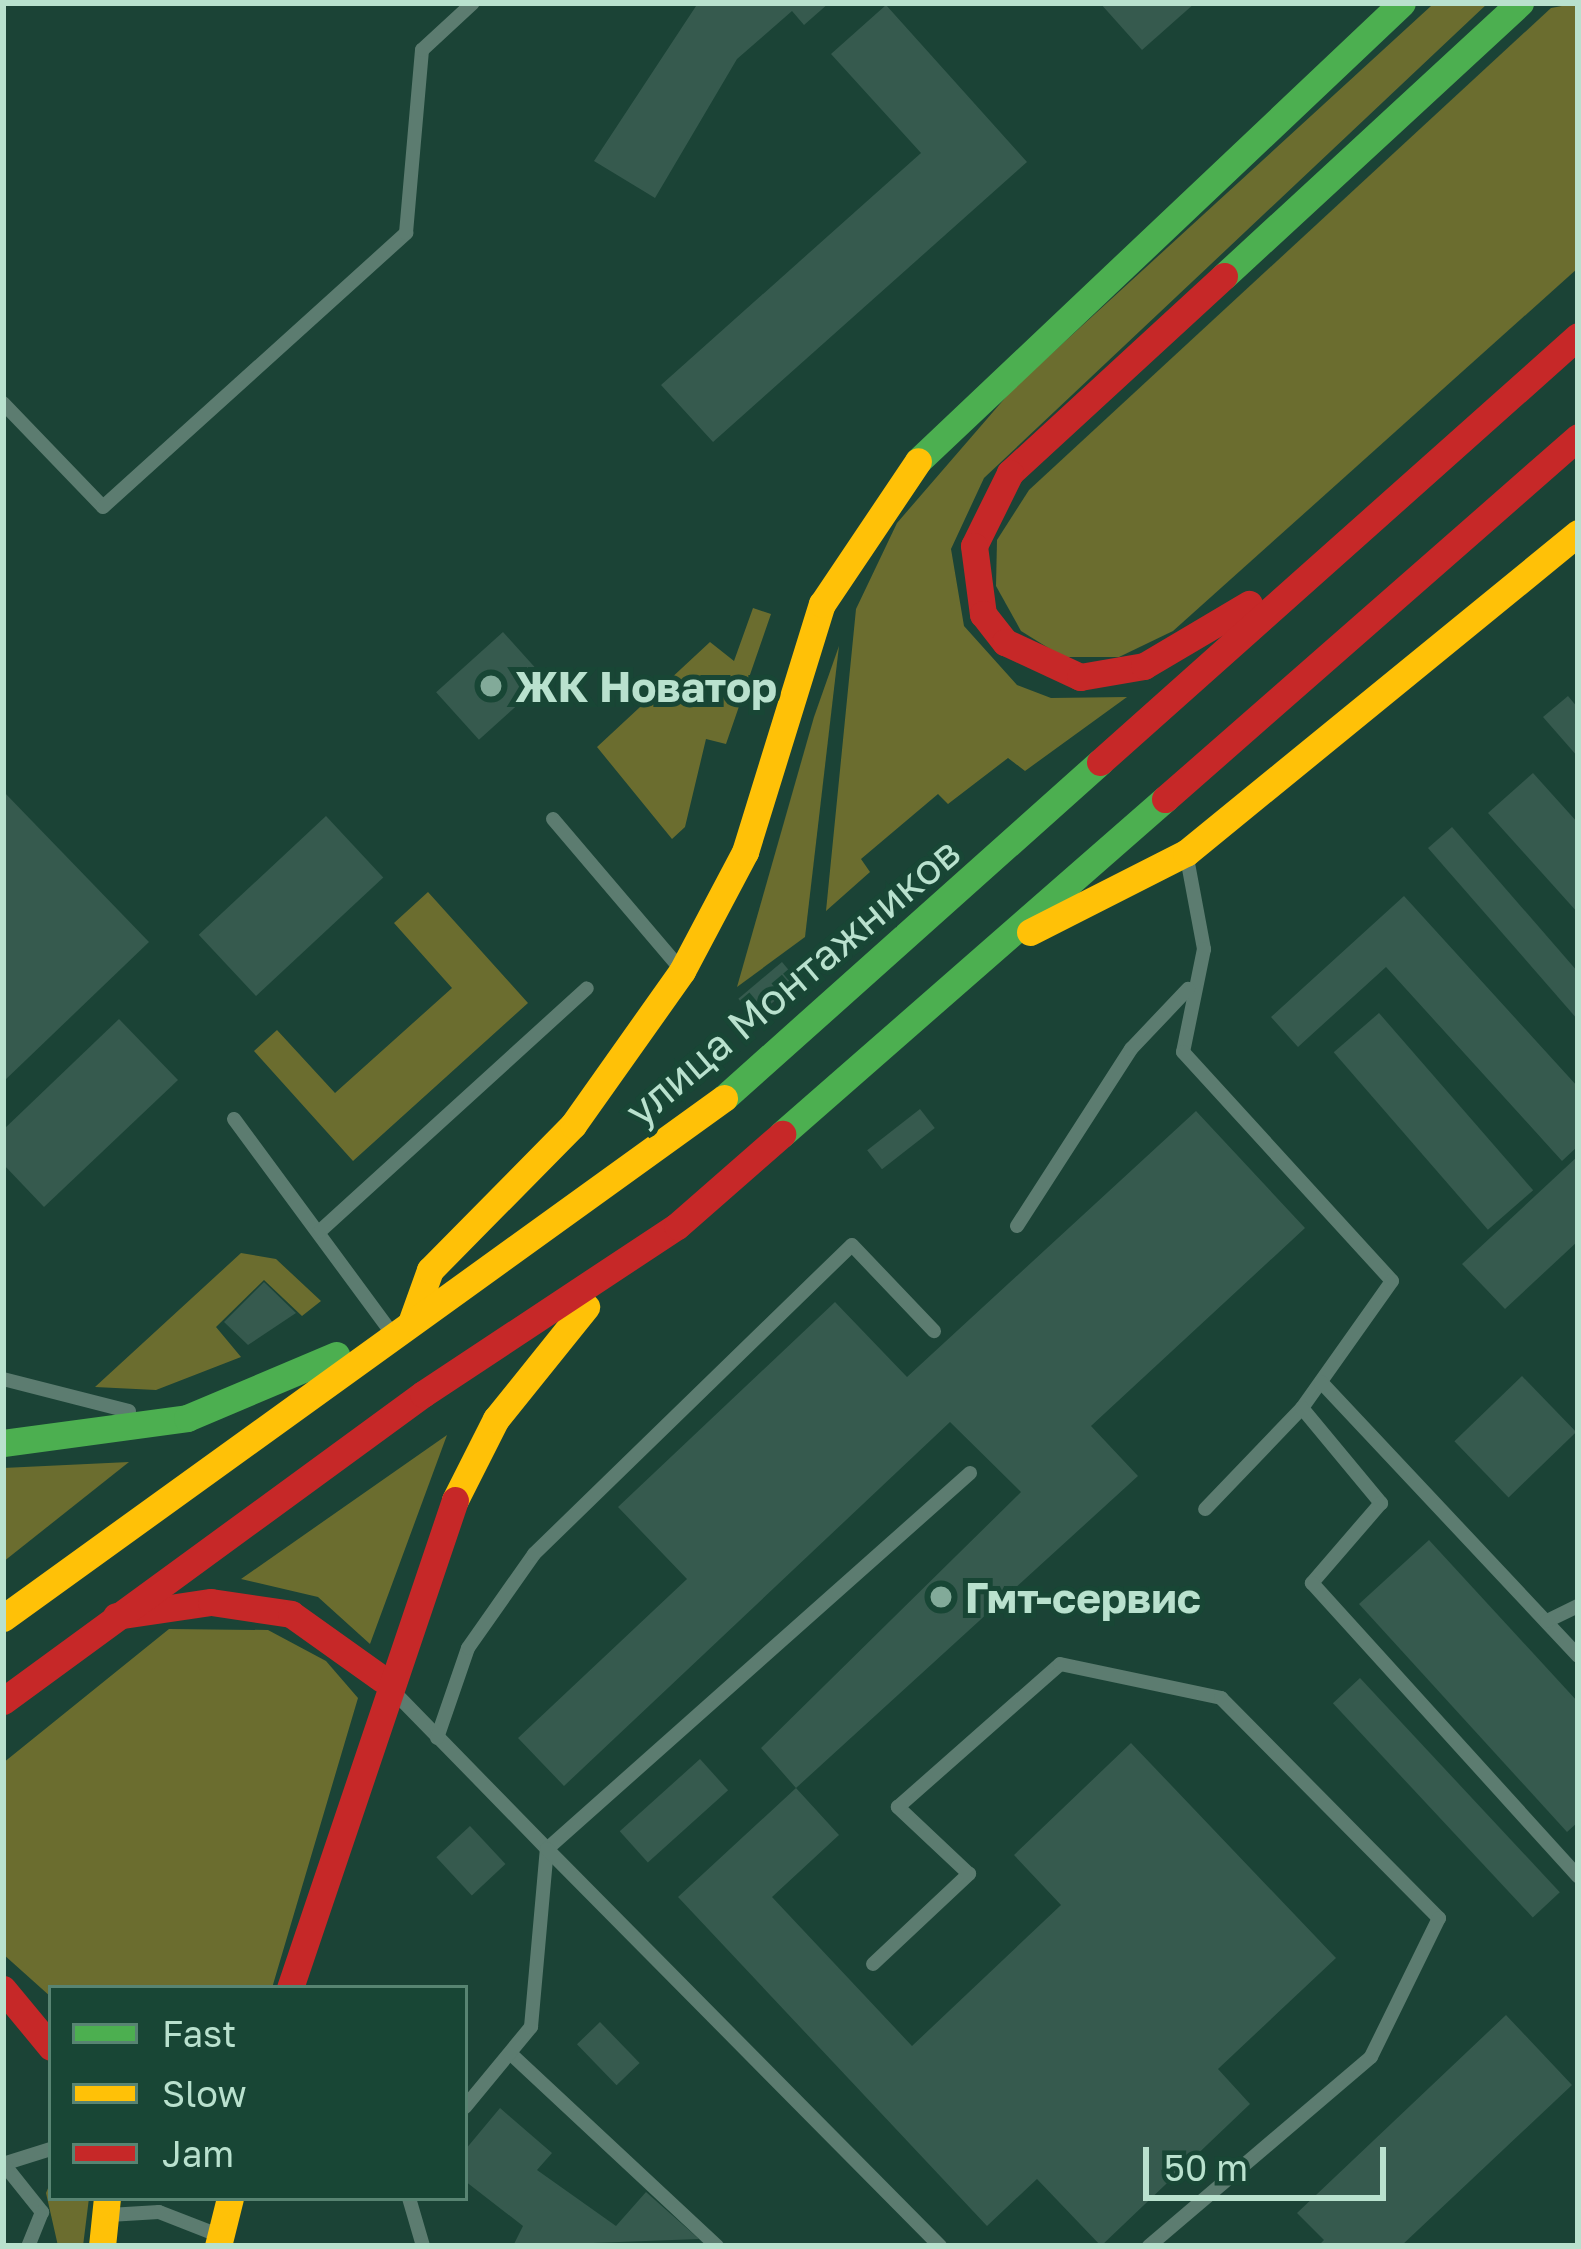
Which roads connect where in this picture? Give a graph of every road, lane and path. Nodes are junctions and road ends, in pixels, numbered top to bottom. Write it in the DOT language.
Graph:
graph roads {
  1 [pos="472,3"];
  2 [pos="1402,3"];
  3 [pos="1520,3"];
  4 [pos="1578,336"];
  5 [pos="3,403"];
  6 [pos="1578,437"];
  7 [pos="1578,533"];
  8 [pos="1292,584"];
  9 [pos="553,819"];
  10 [pos="1186,853"];
  11 [pos="976,959"];
  12 [pos="682,971"];
  13 [pos="586,988"];
  14 [pos="1188,989"];
  15 [pos="234,1119"];
  16 [pos="1017,1226"];
  17 [pos="319,1232"];
  18 [pos="606,1282"];
  19 [pos="402,1326"];
  20 [pos="934,1331"];
  21 [pos="3,1379"];
  22 [pos="1321,1382"];
  23 [pos="1302,1408"];
  24 [pos="187,1418"];
  25 [pos="3,1443"];
  26 [pos="970,1473"];
  27 [pos="1205,1509"];
  28 [pos="1578,1606"];
  29 [pos="3,1618"];
  30 [pos="107,1618"];
  31 [pos="1547,1621"];
  32 [pos="1578,1656"];
  33 [pos="382,1679"];
  34 [pos="3,1701"];
  35 [pos="436,1738"];
  36 [pos="548,1849"];
  37 [pos="1578,1876"];
  38 [pos="873,1964"];
  39 [pos="291,1985"];
  40 [pos="3,1990"];
  41 [pos="48,2044"];
  42 [pos="511,2054"];
  43 [pos="468,2104"];
  44 [pos="48,2150"];
  45 [pos="4,2166"];
  46 [pos="229,2201"];
  47 [pos="411,2201"];
  48 [pos="108,2207"];
  49 [pos="215,2243"];
  50 [pos="28,2246"];
  51 [pos="103,2246"];
  52 [pos="422,2246"];
  53 [pos="717,2246"];
  54 [pos="940,2246"];
  55 [pos="1149,2246"];
  1 -- 5 [label="lane"];
  2 -- 12 [label="main road"];
  3 -- 8 [label="main road"];
  4 -- 8 [label="main road, улица Монтажников"];
  6 -- 11 [label="main road"];
  7 -- 10 [label="main road"];
  8 -- 19 [label="main road, улица Монтажников"];
  9 -- 12 [label="lane"];
  10 -- 11 [label="main road"];
  10 -- 14 [label="lane"];
  11 -- 18 [label="main road"];
  12 -- 19 [label="main road"];
  13 -- 17 [label="lane"];
  14 -- 16 [label="lane"];
  14 -- 22 [label="lane"];
  15 -- 17 [label="lane"];
  17 -- 19 [label="lane"];
  18 -- 30 [label="main road"];
  18 -- 33 [label="main road"];
  19 -- 24 [label="main road"];
  19 -- 29 [label="main road, улица Монтажников"];
  20 -- 35 [label="lane"];
  21 -- 24 [label="lane"];
  22 -- 23 [label="lane"];
  22 -- 31 [label="lane"];
  23 -- 27 [label="lane"];
  23 -- 37 [label="lane"];
  24 -- 25 [label="main road"];
  26 -- 36 [label="lane"];
  28 -- 31 [label="lane"];
  30 -- 33 [label="main road"];
  30 -- 34 [label="main road"];
  31 -- 32 [label="lane"];
  33 -- 35 [label="lane"];
  33 -- 39 [label="main road"];
  35 -- 36 [label="lane"];
  36 -- 42 [label="lane"];
  36 -- 54 [label="lane"];
  38 -- 55 [label="lane"];
  40 -- 41 [label="main road"];
  42 -- 43 [label="lane"];
  42 -- 53 [label="lane"];
  44 -- 45 [label="lane"];
  45 -- 50 [label="lane"];
  46 -- 49 [label="main road"];
  47 -- 52 [label="lane"];
  48 -- 49 [label="lane"];
  48 -- 51 [label="main road"];
}
